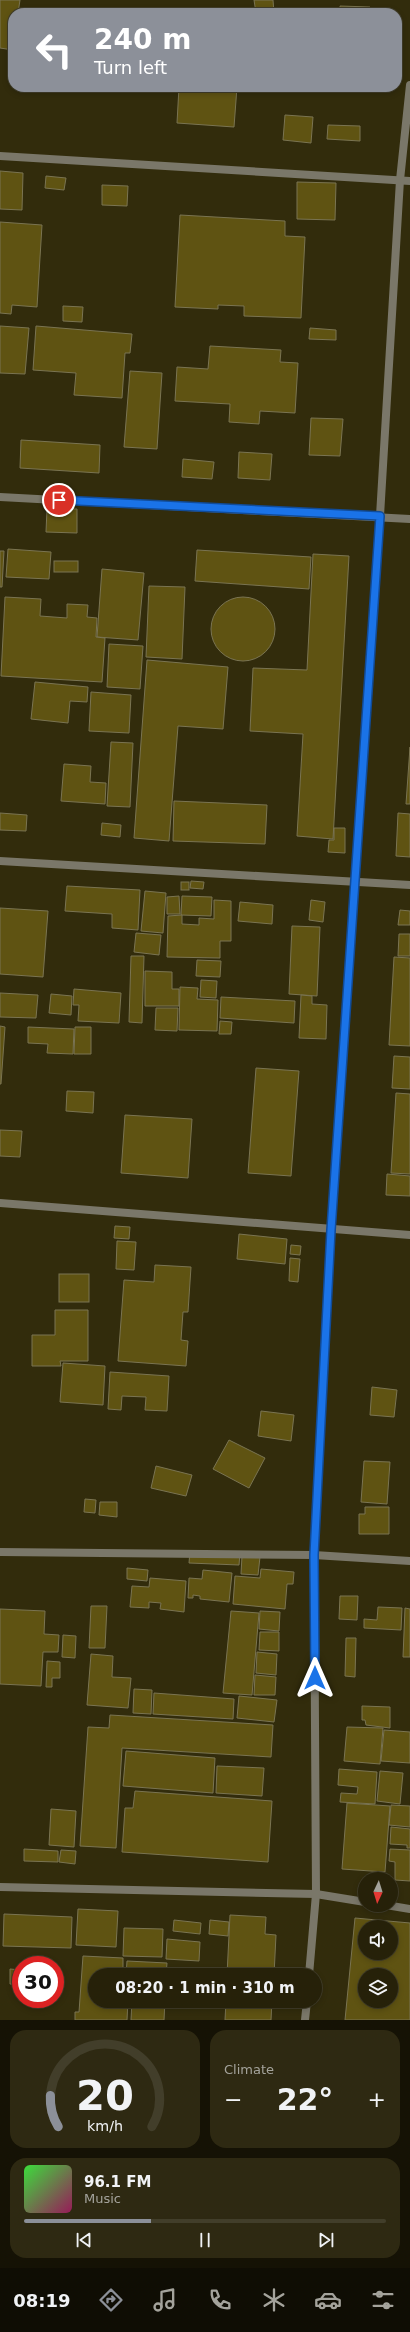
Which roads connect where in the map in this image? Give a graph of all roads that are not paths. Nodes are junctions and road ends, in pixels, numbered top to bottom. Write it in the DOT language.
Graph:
graph roads {
  1 [pos="410,85"];
  2 [pos="0,156"];
  3 [pos="400,180"];
  4 [pos="410,181"];
  5 [pos="0,496"];
  6 [pos="380,516"];
  7 [pos="410,519"];
  8 [pos="0,861"];
  9 [pos="354,882"];
  10 [pos="410,885"];
  11 [pos="0,1203"];
  12 [pos="331,1230"];
  13 [pos="410,1235"];
  14 [pos="0,1552"];
  15 [pos="314,1555"];
  16 [pos="410,1561"];
  17 [pos="0,1887"];
  18 [pos="316,1894"];
  19 [pos="358,1901"];
  20 [pos="398,1907"];
  21 [pos="410,1909"];
  22 [pos="310,1968"];
  23 [pos="306,2008"];
  24 [pos="305,2020"];
  1 -- 3 [label="street"];
  2 -- 3 [label="street"];
  3 -- 4 [label="street"];
  3 -- 6 [label="street"];
  5 -- 6 [label="street"];
  6 -- 7 [label="street"];
  6 -- 9 [label="street"];
  8 -- 9 [label="street"];
  9 -- 10 [label="street"];
  9 -- 12 [label="street"];
  11 -- 12 [label="street"];
  12 -- 13 [label="street"];
  12 -- 15 [label="street"];
  14 -- 15 [label="street"];
  15 -- 16 [label="street"];
  15 -- 18 [label="street"];
  17 -- 18 [label="street"];
  18 -- 19 [label="street"];
  18 -- 22 [label="street"];
  20 -- 21 [label="street"];
  23 -- 24 [label="street"];
}
